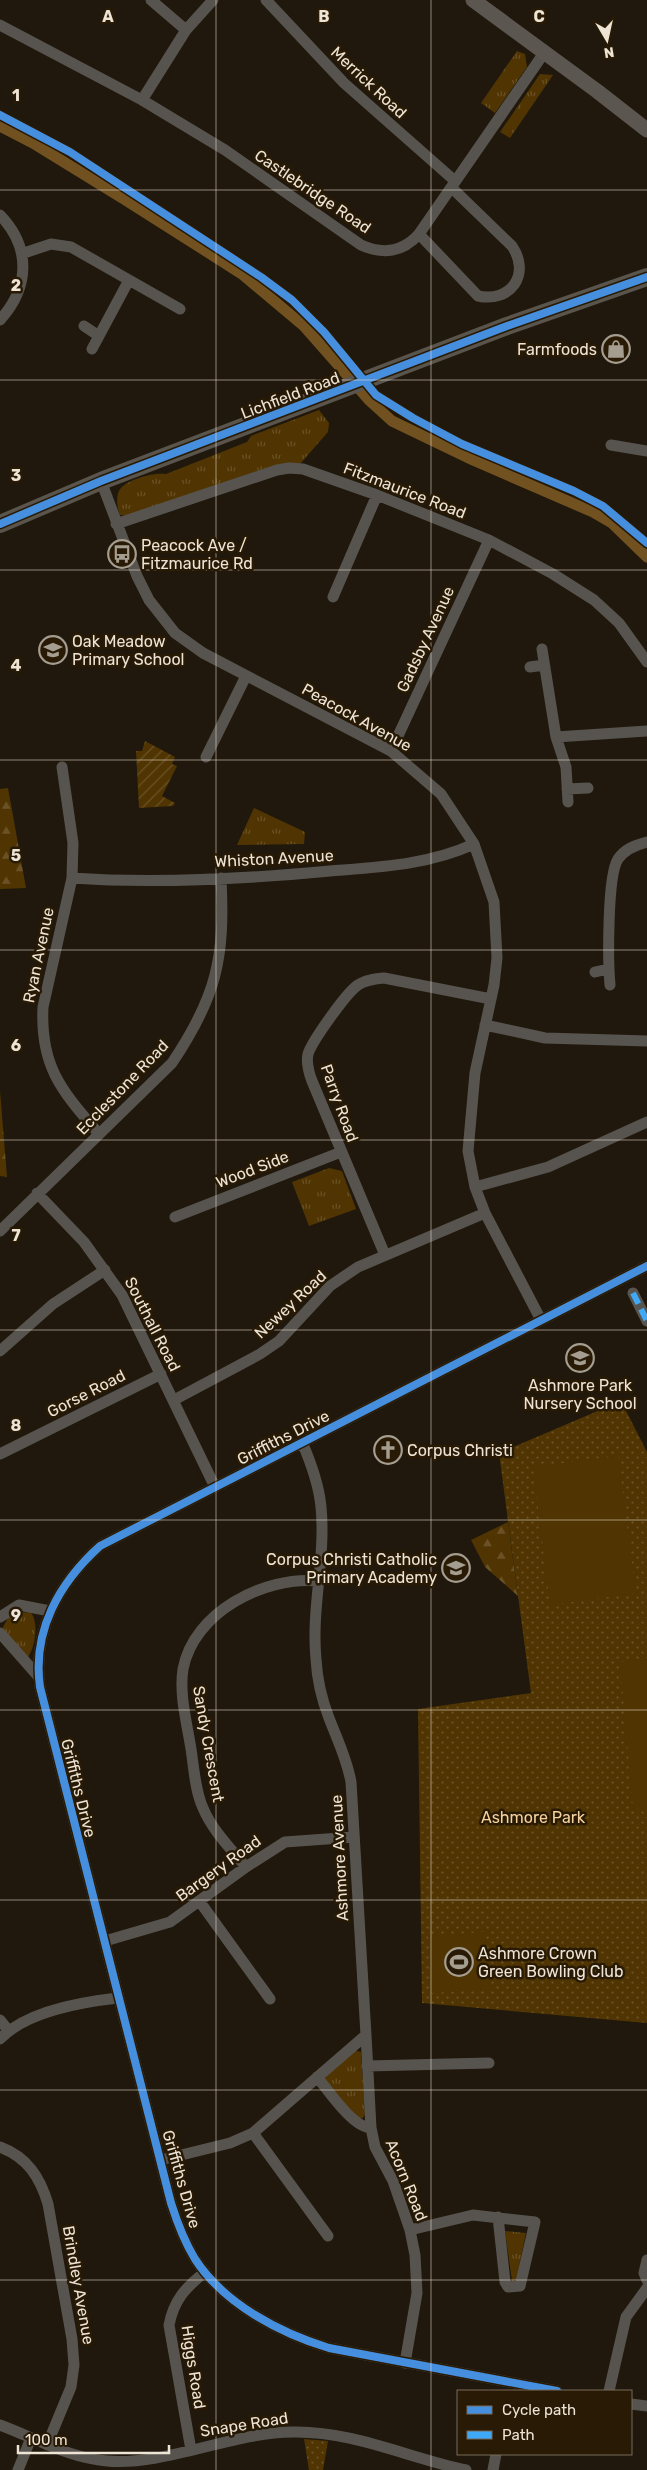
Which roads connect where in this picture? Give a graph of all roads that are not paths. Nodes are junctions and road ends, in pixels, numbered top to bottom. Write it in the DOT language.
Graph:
graph roads {
  1 [pos="151,0"];
  2 [pos="213,0"];
  3 [pos="266,0"];
  4 [pos="473,0"];
  5 [pos="0,25"];
  6 [pos="186,30"];
  7 [pos="544,54"];
  8 [pos="142,100"];
  9 [pos="647,130"];
  10 [pos="453,184"];
  11 [pos="0,215"];
  12 [pos="419,234"];
  13 [pos="24,254"];
  14 [pos="647,277"];
  15 [pos="129,280"];
  16 [pos="180,309"];
  17 [pos="0,320"];
  18 [pos="84,326"];
  19 [pos="99,336"];
  20 [pos="92,349"];
  21 [pos="611,445"];
  22 [pos="647,451"];
  23 [pos="101,481"];
  24 [pos="377,495"];
  25 [pos="0,524"];
  26 [pos="116,524"];
  27 [pos="489,540"];
  28 [pos="333,597"];
  29 [pos="542,648"];
  30 [pos="647,662"];
  31 [pos="544,665"];
  32 [pos="530,667"];
  33 [pos="246,676"];
  34 [pos="647,730"];
  35 [pos="556,737"];
  36 [pos="391,751"];
  37 [pos="206,757"];
  38 [pos="62,767"];
  39 [pos="588,788"];
  40 [pos="567,789"];
  41 [pos="568,802"];
  42 [pos="647,842"];
  43 [pos="474,844"];
  44 [pos="72,878"];
  45 [pos="221,878"];
  46 [pos="608,969"];
  47 [pos="595,972"];
  48 [pos="610,985"];
  49 [pos="491,999"];
  50 [pos="485,1025"];
  51 [pos="647,1041"];
  52 [pos="647,1122"];
  53 [pos="99,1134"];
  54 [pos="341,1152"];
  55 [pos="475,1187"];
  56 [pos="37,1193"];
  57 [pos="485,1213"];
  58 [pos="175,1217"];
  59 [pos="0,1231"];
  60 [pos="385,1255"];
  61 [pos="647,1266"];
  62 [pos="105,1270"];
  63 [pos="633,1293"];
  64 [pos="541,1320"];
  65 [pos="647,1320"];
  66 [pos="0,1351"];
  67 [pos="161,1374"];
  68 [pos="174,1400"];
  69 [pos="302,1442"];
  70 [pos="0,1454"];
  71 [pos="215,1487"];
  72 [pos="318,1581"];
  73 [pos="50,1611"];
  74 [pos="0,1617"];
  75 [pos="0,1633"];
  76 [pos="38,1676"];
  77 [pos="354,1837"];
  78 [pos="246,1867"];
  79 [pos="200,1902"];
  80 [pos="105,1941"];
  81 [pos="118,1998"];
  82 [pos="270,1999"];
  83 [pos="0,2020"];
  84 [pos="8,2030"];
  85 [pos="366,2034"];
  86 [pos="0,2039"];
  87 [pos="489,2063"];
  88 [pos="367,2066"];
  89 [pos="316,2077"];
  90 [pos="370,2128"];
  91 [pos="254,2133"];
  92 [pos="0,2147"];
  93 [pos="161,2160"];
  94 [pos="498,2217"];
  95 [pos="410,2230"];
  96 [pos="328,2236"];
  97 [pos="647,2260"];
  98 [pos="205,2272"];
  99 [pos="647,2280"];
  100 [pos="647,2288"];
  101 [pos="405,2363"];
  102 [pos="509,2387"];
  103 [pos="545,2390"];
  104 [pos="608,2390"];
  105 [pos="632,2404"];
  106 [pos="647,2406"];
  107 [pos="0,2425"];
  108 [pos="31,2438"];
  109 [pos="47,2445"];
  110 [pos="191,2450"];
  111 [pos="496,2455"];
  112 [pos="109,2466"];
  113 [pos="18,2470"];
  114 [pos="466,2470"];
  115 [pos="493,2470"];
  1 -- 6 [label="street"];
  2 -- 6 [label="street"];
  3 -- 10 [label="street, Merrick Road"];
  4 -- 7 [label="street"];
  5 -- 8 [label="street, Castlebridge Road"];
  6 -- 8 [label="street"];
  7 -- 9 [label="street"];
  7 -- 10 [label="street, Castlebridge Road"];
  8 -- 12 [label="street, Castlebridge Road"];
  10 -- 12 [label="street, Castlebridge Road"];
  10 -- 12 [label="street, Merrick Road"];
  11 -- 13 [label="street"];
  13 -- 15 [label="street"];
  13 -- 17 [label="street"];
  14 -- 23 [label="main road, Lichfield Road"];
  15 -- 16 [label="street"];
  15 -- 19 [label="street"];
  18 -- 19 [label="street"];
  19 -- 20 [label="street"];
  21 -- 22 [label="street"];
  23 -- 25 [label="main road, Lichfield Road"];
  23 -- 26 [label="street, Peacock Avenue"];
  24 -- 26 [label="street, Fitzmaurice Road"];
  24 -- 27 [label="street, Fitzmaurice Road"];
  24 -- 28 [label="street"];
  26 -- 33 [label="street, Peacock Avenue"];
  27 -- 30 [label="street, Fitzmaurice Road"];
  27 -- 36 [label="street, Gadsby Avenue"];
  29 -- 31 [label="street"];
  31 -- 32 [label="street"];
  31 -- 35 [label="street"];
  33 -- 36 [label="street, Peacock Avenue"];
  33 -- 37 [label="street"];
  34 -- 35 [label="street"];
  35 -- 40 [label="street"];
  36 -- 43 [label="street, Peacock Avenue"];
  38 -- 44 [label="street, Ryan Avenue"];
  39 -- 40 [label="street"];
  40 -- 41 [label="street"];
  42 -- 46 [label="street"];
  43 -- 45 [label="street, Whiston Avenue"];
  43 -- 49 [label="street, Peacock Avenue"];
  44 -- 45 [label="street, Whiston Avenue"];
  44 -- 53 [label="street, Ryan Avenue"];
  45 -- 53 [label="street, Ecclestone Road"];
  46 -- 47 [label="street"];
  46 -- 48 [label="street"];
  49 -- 50 [label="street, Peacock Avenue"];
  49 -- 54 [label="street, Parry Road"];
  50 -- 51 [label="street"];
  50 -- 55 [label="street, Peacock Avenue"];
  52 -- 55 [label="street"];
  53 -- 56 [label="street, Ecclestone Road"];
  54 -- 58 [label="street, Wood Side"];
  54 -- 60 [label="street, Parry Road"];
  55 -- 57 [label="street, Peacock Avenue"];
  56 -- 59 [label="street, Ecclestone Road"];
  56 -- 62 [label="street, Southall Road"];
  57 -- 60 [label="street, Newey Road"];
  57 -- 64 [label="street, Peacock Avenue"];
  60 -- 68 [label="street, Newey Road"];
  61 -- 64 [label="street, Griffiths Drive"];
  62 -- 66 [label="street"];
  62 -- 67 [label="street, Southall Road"];
  63 -- 65 [label="street"];
  64 -- 69 [label="street, Griffiths Drive"];
  67 -- 68 [label="street, Southall Road"];
  67 -- 70 [label="street, Gorse Road"];
  68 -- 71 [label="street, Southall Road"];
  69 -- 71 [label="street, Griffiths Drive"];
  69 -- 72 [label="street, Ashmore Avenue"];
  71 -- 73 [label="street, Griffiths Drive"];
  72 -- 77 [label="street, Ashmore Avenue"];
  72 -- 78 [label="street, Sandy Crescent"];
  73 -- 74 [label="street"];
  73 -- 76 [label="street, Griffiths Drive"];
  75 -- 76 [label="street"];
  76 -- 80 [label="street, Griffiths Drive"];
  77 -- 78 [label="street, Bargery Road"];
  77 -- 85 [label="street, Ashmore Avenue"];
  78 -- 79 [label="street, Bargery Road"];
  79 -- 80 [label="street, Bargery Road"];
  79 -- 82 [label="street"];
  80 -- 81 [label="street, Griffiths Drive"];
  81 -- 84 [label="street"];
  81 -- 93 [label="street, Griffiths Drive"];
  83 -- 84 [label="street"];
  84 -- 86 [label="street"];
  85 -- 88 [label="street, Acorn Road"];
  85 -- 89 [label="street"];
  87 -- 88 [label="street"];
  88 -- 90 [label="street, Acorn Road"];
  89 -- 90 [label="street, Acorn Road"];
  89 -- 91 [label="street"];
  90 -- 95 [label="street, Acorn Road"];
  91 -- 93 [label="street"];
  91 -- 96 [label="street"];
  92 -- 109 [label="street, Brindley Avenue"];
  93 -- 98 [label="street, Griffiths Drive"];
  94 -- 94 [label="street"];
  94 -- 95 [label="street"];
  95 -- 101 [label="street, Acorn Road"];
  97 -- 99 [label="street"];
  98 -- 101 [label="street, Griffiths Drive"];
  98 -- 110 [label="street, Higgs Road"];
  100 -- 104 [label="street"];
  101 -- 102 [label="street, Griffiths Drive"];
  102 -- 103 [label="street, Griffiths Drive"];
  105 -- 106 [label="street"];
  107 -- 108 [label="street, Snape Road"];
  108 -- 109 [label="street, Snape Road"];
  108 -- 113 [label="street"];
  109 -- 112 [label="street, Snape Road"];
  110 -- 112 [label="street, Snape Road"];
  110 -- 114 [label="street, Snape Road"];
  111 -- 115 [label="street"];
}
